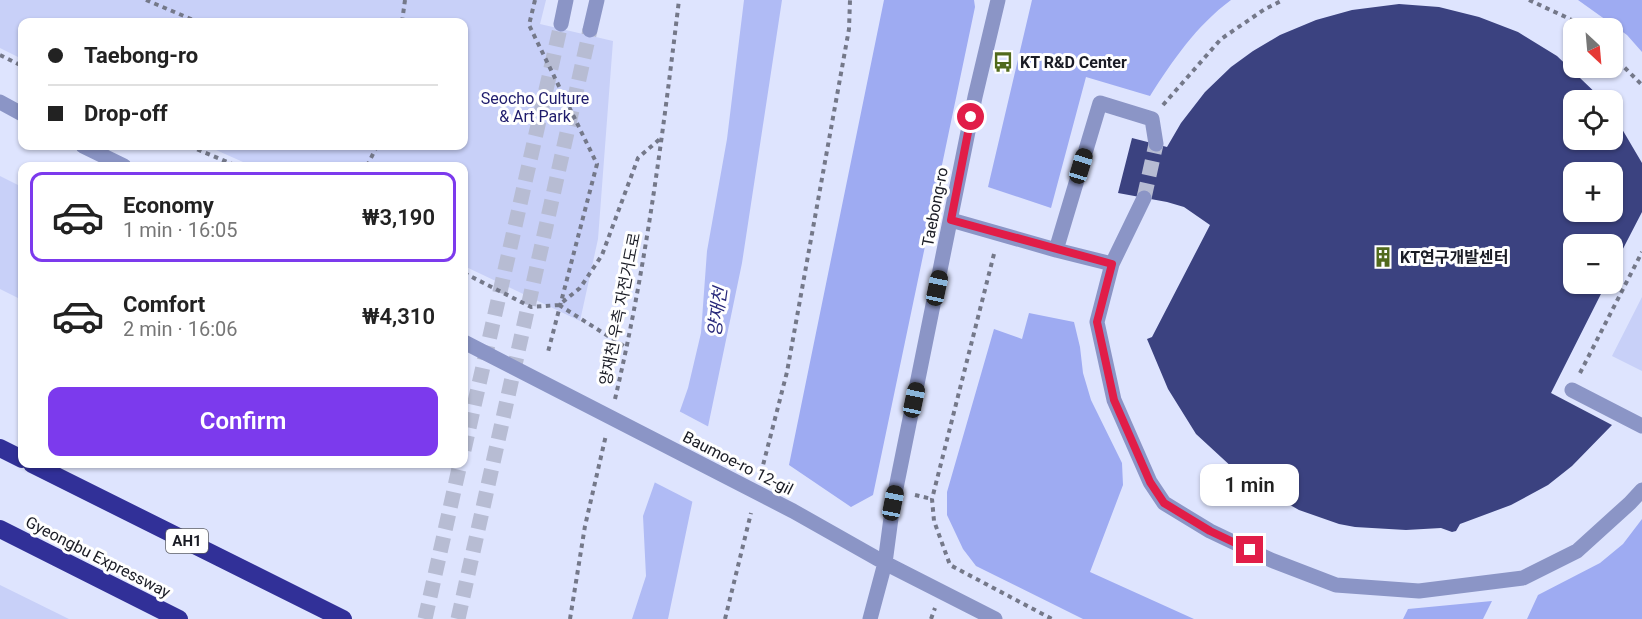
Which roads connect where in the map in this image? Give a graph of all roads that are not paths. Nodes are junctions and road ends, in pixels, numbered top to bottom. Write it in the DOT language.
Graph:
graph roads {
  1 [pos="566,0"];
  2 [pos="597,0"];
  3 [pos="998,0"];
  4 [pos="561,24"];
  5 [pos="590,30"];
  6 [pos="0,102"];
  7 [pos="18,112"];
  8 [pos="1156,144"];
  9 [pos="91,150"];
  10 [pos="116,162"];
  11 [pos="1144,198"];
  12 [pos="951,220"];
  13 [pos="1056,250"];
  14 [pos="1112,264"];
  15 [pos="468,344"];
  16 [pos="1572,390"];
  17 [pos="1642,426"];
  18 [pos="0,448"];
  19 [pos="18,457"];
  20 [pos="40,468"];
  21 [pos="1642,490"];
  22 [pos="0,529"];
  23 [pos="885,563"];
  24 [pos="179,619"];
  25 [pos="342,619"];
  26 [pos="870,619"];
  27 [pos="995,619"];
  1 -- 4 [label="street"];
  2 -- 5 [label="street"];
  3 -- 12 [label="street, Taebong-ro"];
  6 -- 7 [label="street"];
  8 -- 13 [label="street"];
  9 -- 10 [label="street"];
  11 -- 14 [label="street"];
  12 -- 13 [label="street"];
  12 -- 23 [label="street, Taebong-ro"];
  13 -- 14 [label="street"];
  14 -- 21 [label="street"];
  15 -- 23 [label="street, Baumoe-ro 12-gil"];
  16 -- 17 [label="street"];
  18 -- 19 [label="highway"];
  20 -- 25 [label="highway, AH1"];
  22 -- 24 [label="highway, Gyeongbu Expressway"];
  23 -- 26 [label="street, Taebong-ro"];
  23 -- 27 [label="street, Baumoe-ro 12-gil"];
}
